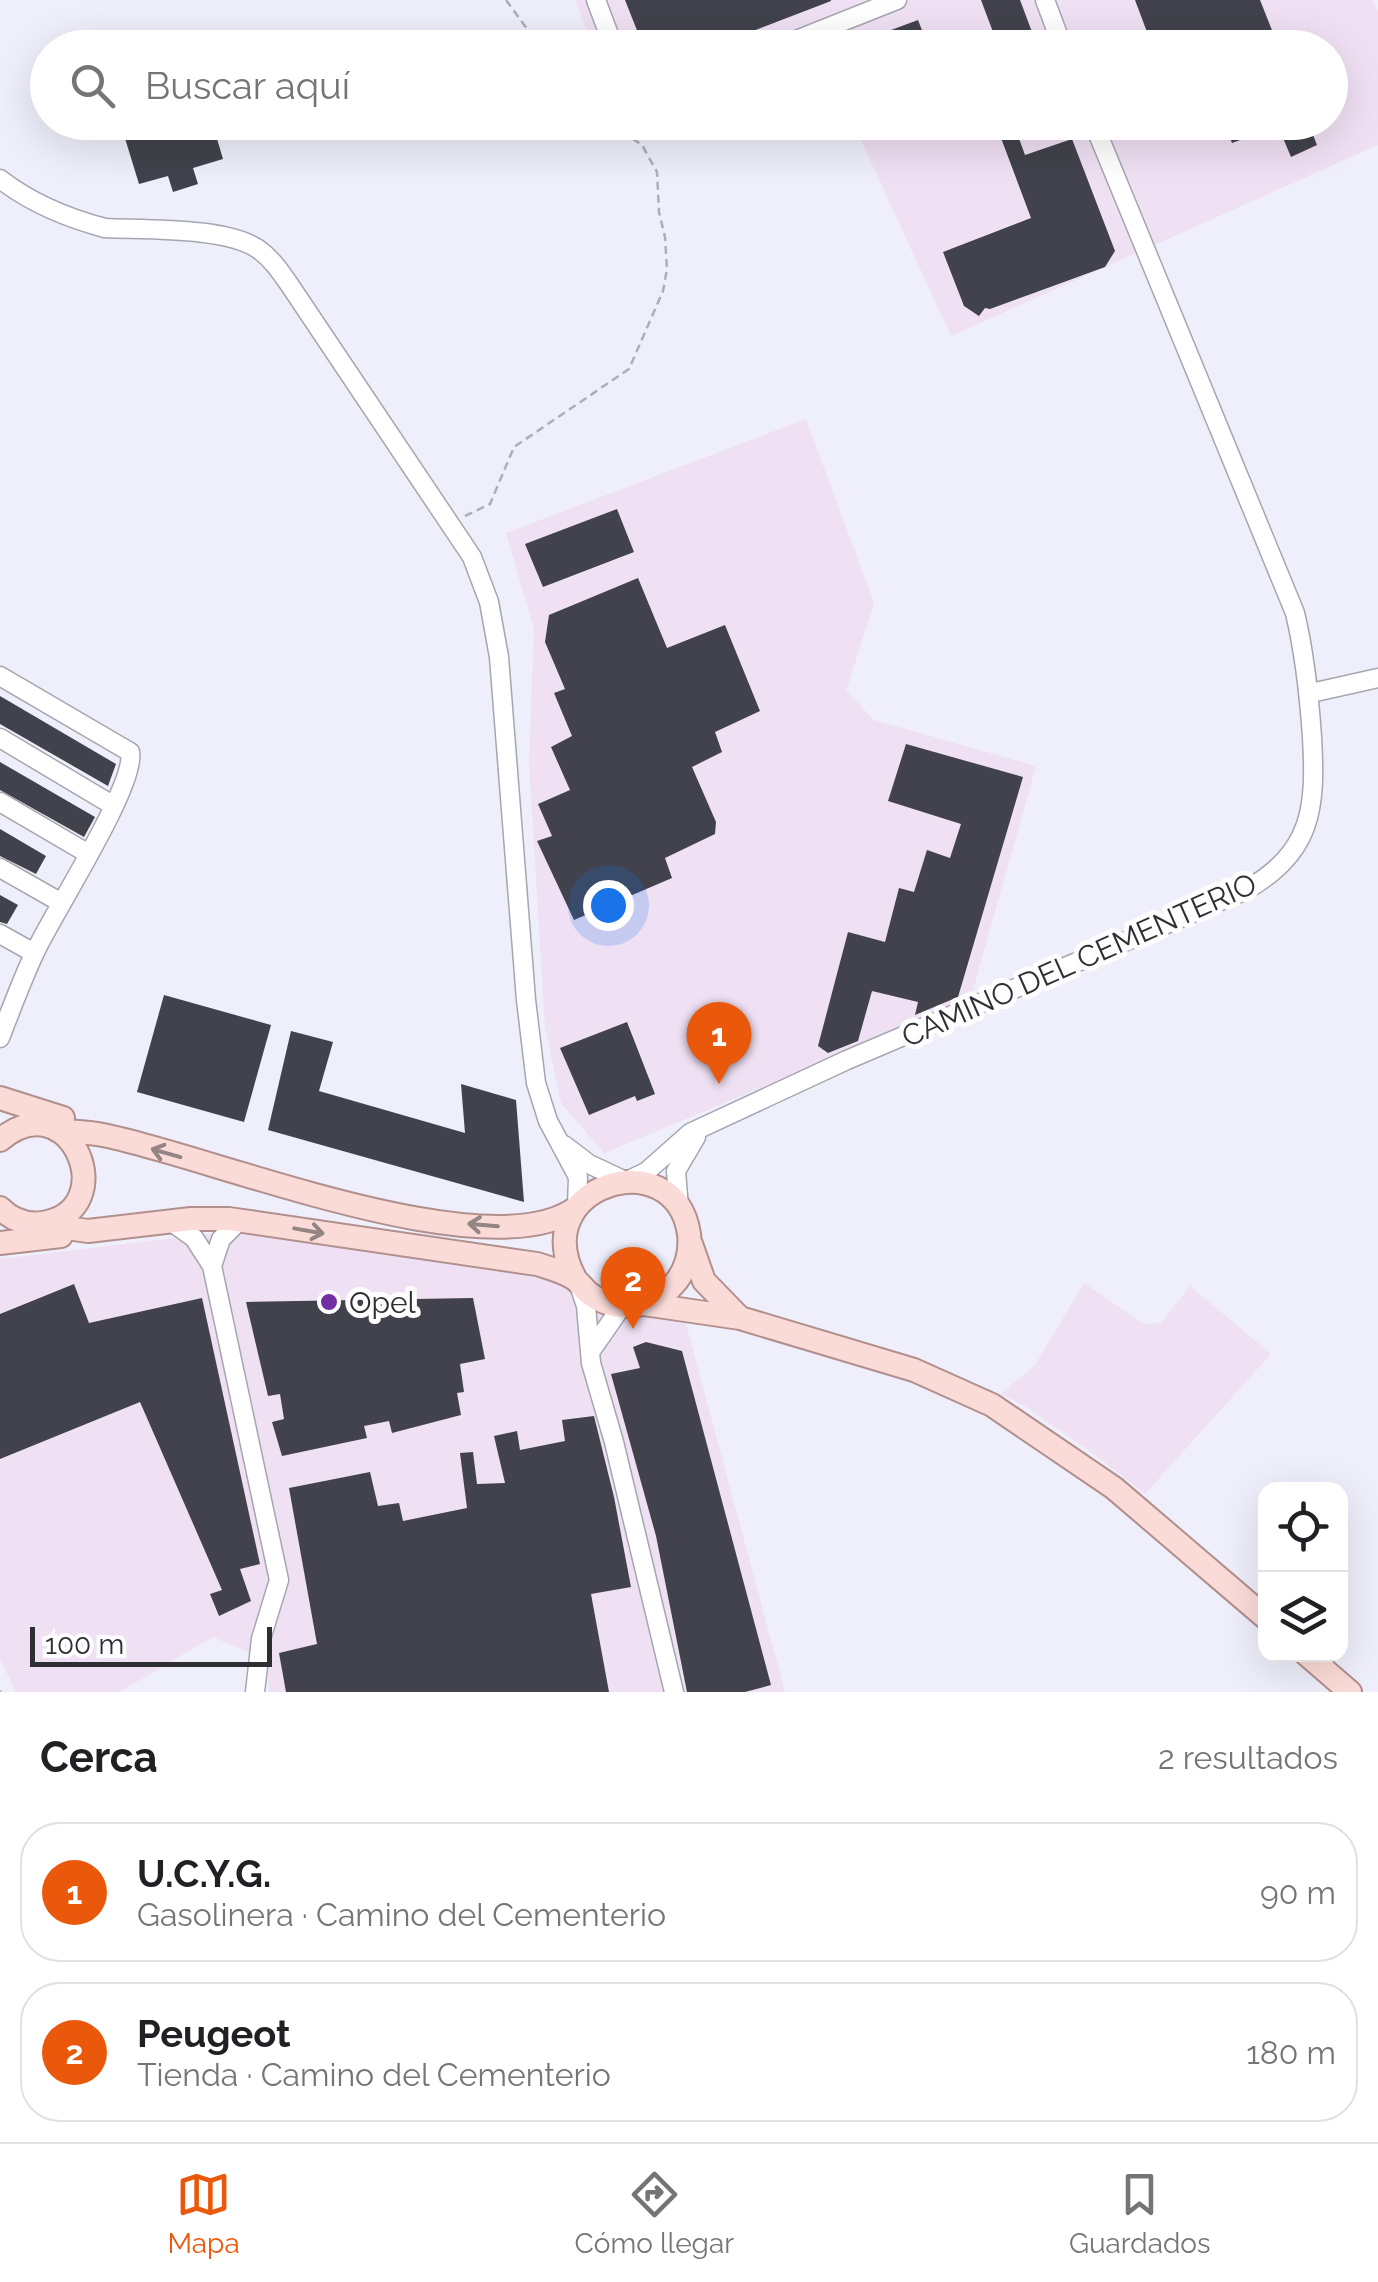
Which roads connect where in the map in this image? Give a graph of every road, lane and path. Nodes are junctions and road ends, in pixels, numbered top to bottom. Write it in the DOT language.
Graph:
graph roads {
  1 [pos="506,0"];
  2 [pos="596,0"];
  3 [pos="897,0"];
  4 [pos="1045,0"];
  5 [pos="528,30"];
  6 [pos="607,30"];
  7 [pos="821,30"];
  8 [pos="1056,30"];
  9 [pos="634,140"];
  10 [pos="1099,140"];
  11 [pos="0,180"];
  12 [pos="449,521"];
  13 [pos="0,676"];
  14 [pos="1378,678"];
  15 [pos="1311,693"];
  16 [pos="0,738"];
  17 [pos="0,802"];
  18 [pos="114,806"];
  19 [pos="88,853"];
  20 [pos="0,868"];
  21 [pos="60,902"];
  22 [pos="0,934"];
  23 [pos="34,953"];
  24 [pos="8,995"];
  25 [pos="0,1038"];
  26 [pos="0,1098"];
  27 [pos="0,1107"];
  28 [pos="48,1128"];
  29 [pos="698,1132"];
  30 [pos="103,1135"];
  31 [pos="0,1140"];
  32 [pos="559,1142"];
  33 [pos="626,1181"];
  34 [pos="0,1208"];
  35 [pos="576,1208"];
  36 [pos="679,1208"];
  37 [pos="240,1220"];
  38 [pos="170,1221"];
  39 [pos="39,1224"];
  40 [pos="88,1231"];
  41 [pos="690,1240"];
  42 [pos="0,1242"];
  43 [pos="212,1266"];
  44 [pos="577,1280"];
  45 [pos="632,1305"];
  46 [pos="740,1318"];
  47 [pos="590,1353"];
  48 [pos="1258,1611"];
  49 [pos="1315,1662"];
  50 [pos="255,1692"];
  51 [pos="674,1692"];
  52 [pos="1350,1692"];
  1 -- 5 [label="path"];
  2 -- 6 [label="street"];
  3 -- 7 [label="street"];
  4 -- 8 [label="street"];
  9 -- 12 [label="path"];
  10 -- 15 [label="street, CAMINO DEL CEMENTERIO"];
  11 -- 12 [label="street"];
  12 -- 32 [label="street"];
  13 -- 18 [label="street"];
  14 -- 15 [label="street"];
  15 -- 29 [label="street, CAMINO DEL CEMENTERIO"];
  16 -- 18 [label="street"];
  17 -- 19 [label="street"];
  18 -- 19 [label="street"];
  19 -- 21 [label="street"];
  20 -- 21 [label="street"];
  21 -- 23 [label="street"];
  22 -- 23 [label="street"];
  23 -- 24 [label="street"];
  24 -- 25 [label="street"];
  26 -- 30 [label="main road"];
  27 -- 28 [label="main road"];
  28 -- 30 [label="main road"];
  28 -- 31 [label="main road"];
  28 -- 39 [label="main road"];
  29 -- 33 [label="street, CAMINO DEL CEMENTERIO"];
  29 -- 36 [label="street"];
  35 -- 30 [label="main road, one-way"];
  32 -- 33 [label="street"];
  32 -- 35 [label="street"];
  33 -- 35 [label="main road"];
  33 -- 36 [label="main road"];
  34 -- 39 [label="main road"];
  35 -- 44 [label="main road"];
  36 -- 41 [label="main road"];
  37 -- 38 [label="main road"];
  37 -- 43 [label="street"];
  37 -- 44 [label="main road, one-way"];
  38 -- 40 [label="main road"];
  38 -- 43 [label="street"];
  39 -- 40 [label="main road"];
  40 -- 42 [label="main road"];
  41 -- 45 [label="main road"];
  41 -- 46 [label="main road"];
  43 -- 50 [label="street"];
  44 -- 45 [label="main road"];
  44 -- 47 [label="street"];
  45 -- 46 [label="main road"];
  45 -- 47 [label="street"];
  46 -- 48 [label="main road"];
  47 -- 51 [label="street"];
  49 -- 52 [label="main road"];
}
